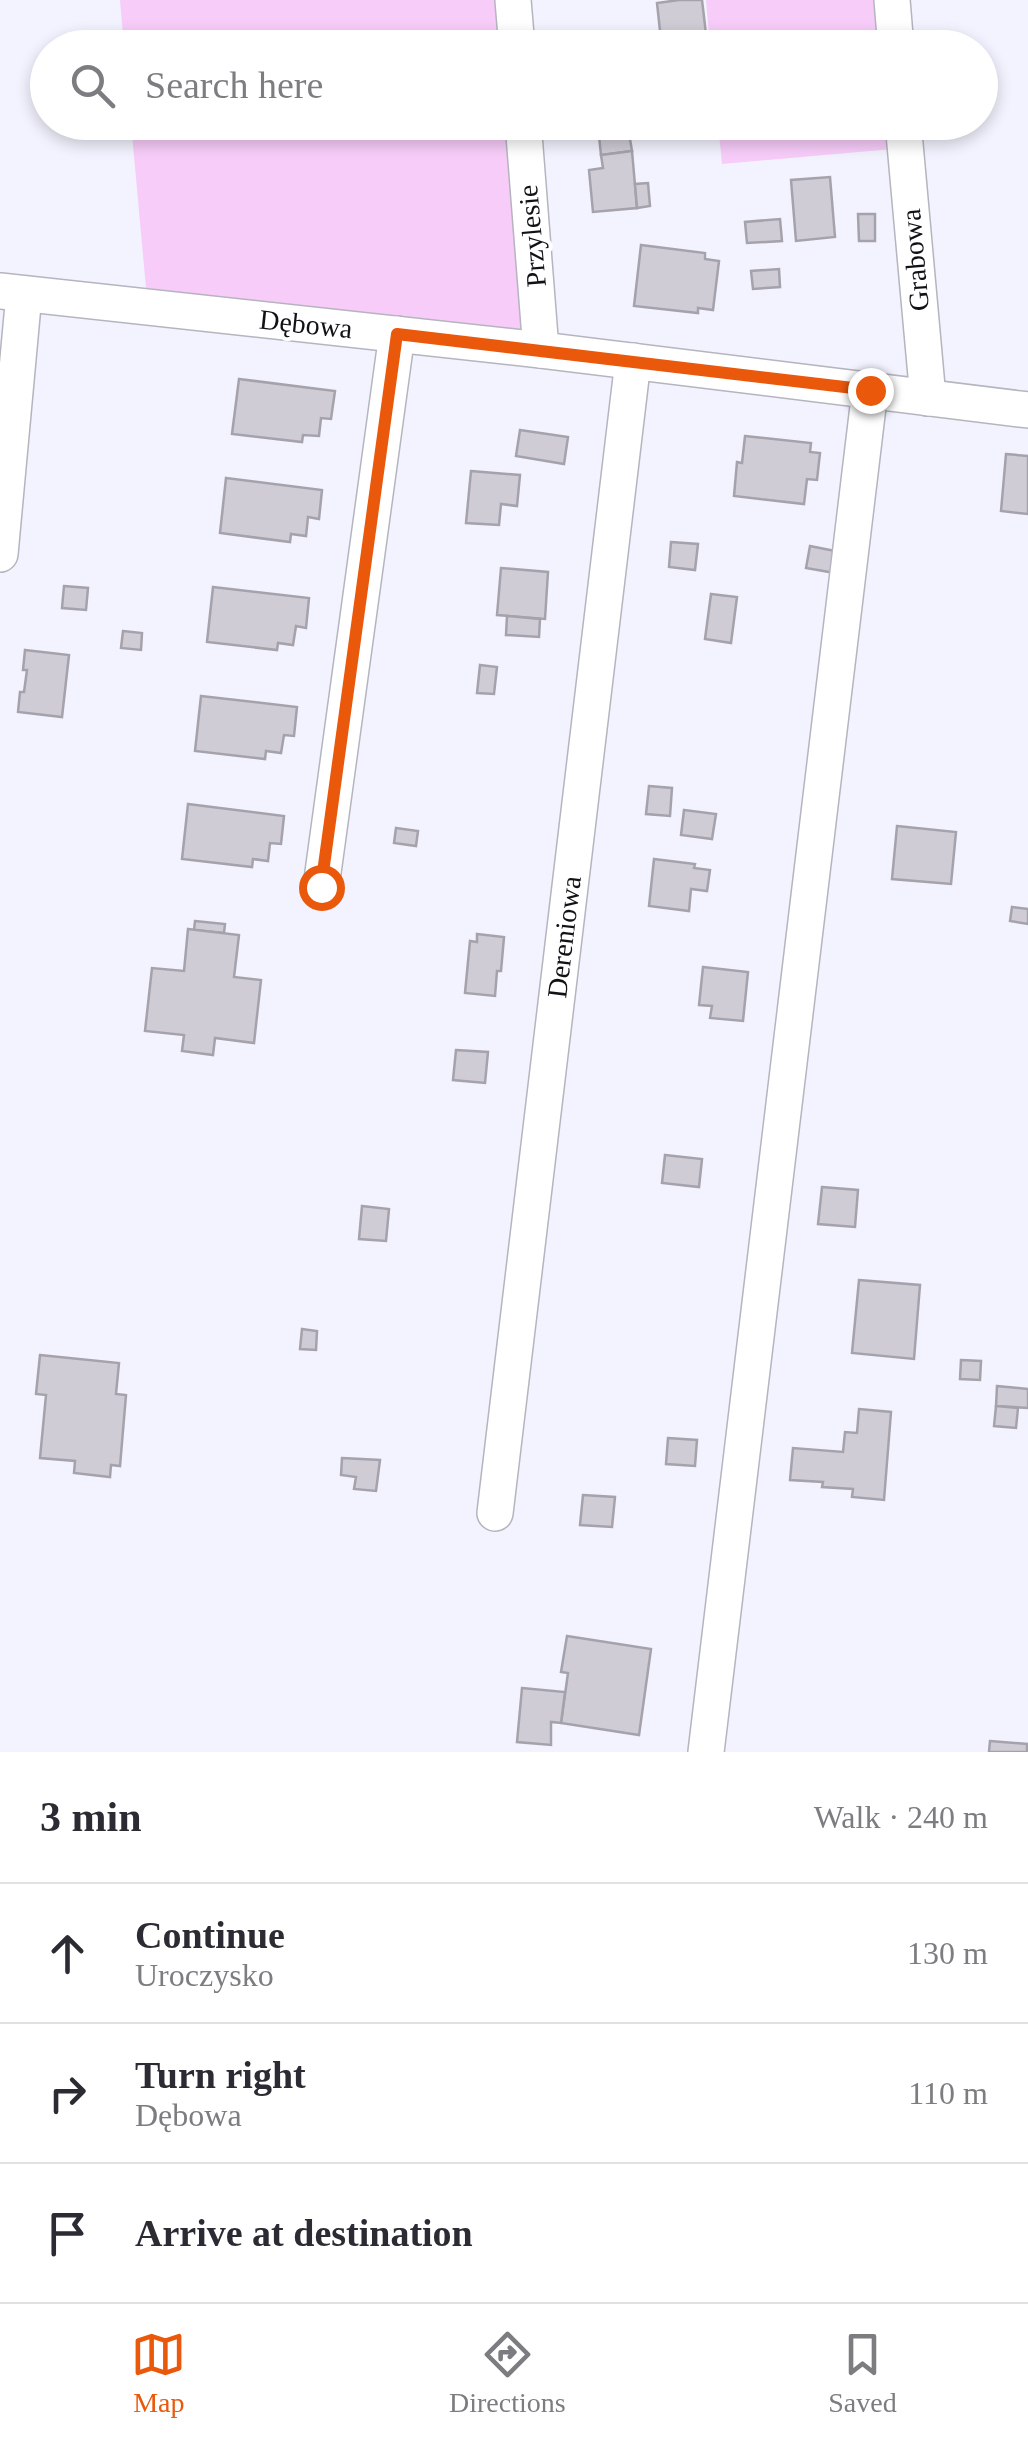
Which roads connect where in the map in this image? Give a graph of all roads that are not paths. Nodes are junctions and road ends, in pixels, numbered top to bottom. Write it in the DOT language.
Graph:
graph roads {
  1 [pos="513,0"];
  2 [pos="892,0"];
  3 [pos="516,30"];
  4 [pos="894,30"];
  5 [pos="524,140"];
  6 [pos="905,140"];
  7 [pos="12,292"];
  8 [pos="397,334"];
  9 [pos="541,350"];
  10 [pos="633,361"];
  11 [pos="870,390"];
  12 [pos="928,398"];
  13 [pos="1028,410"];
  14 [pos="0,554"];
  15 [pos="321,887"];
  16 [pos="495,1513"];
  17 [pos="706,1752"];
  1 -- 3 [label="street"];
  2 -- 4 [label="street"];
  5 -- 9 [label="street, Przylesie"];
  6 -- 12 [label="street, Grabowa"];
  7 -- 8 [label="street, Dębowa"];
  7 -- 14 [label="street"];
  8 -- 9 [label="street, Dębowa"];
  8 -- 15 [label="street"];
  9 -- 10 [label="street, Dębowa"];
  10 -- 11 [label="street, Dębowa"];
  10 -- 16 [label="street, Dereniowa"];
  11 -- 12 [label="street, Dębowa"];
  11 -- 17 [label="street"];
  12 -- 13 [label="street, Dębowa"];
}
